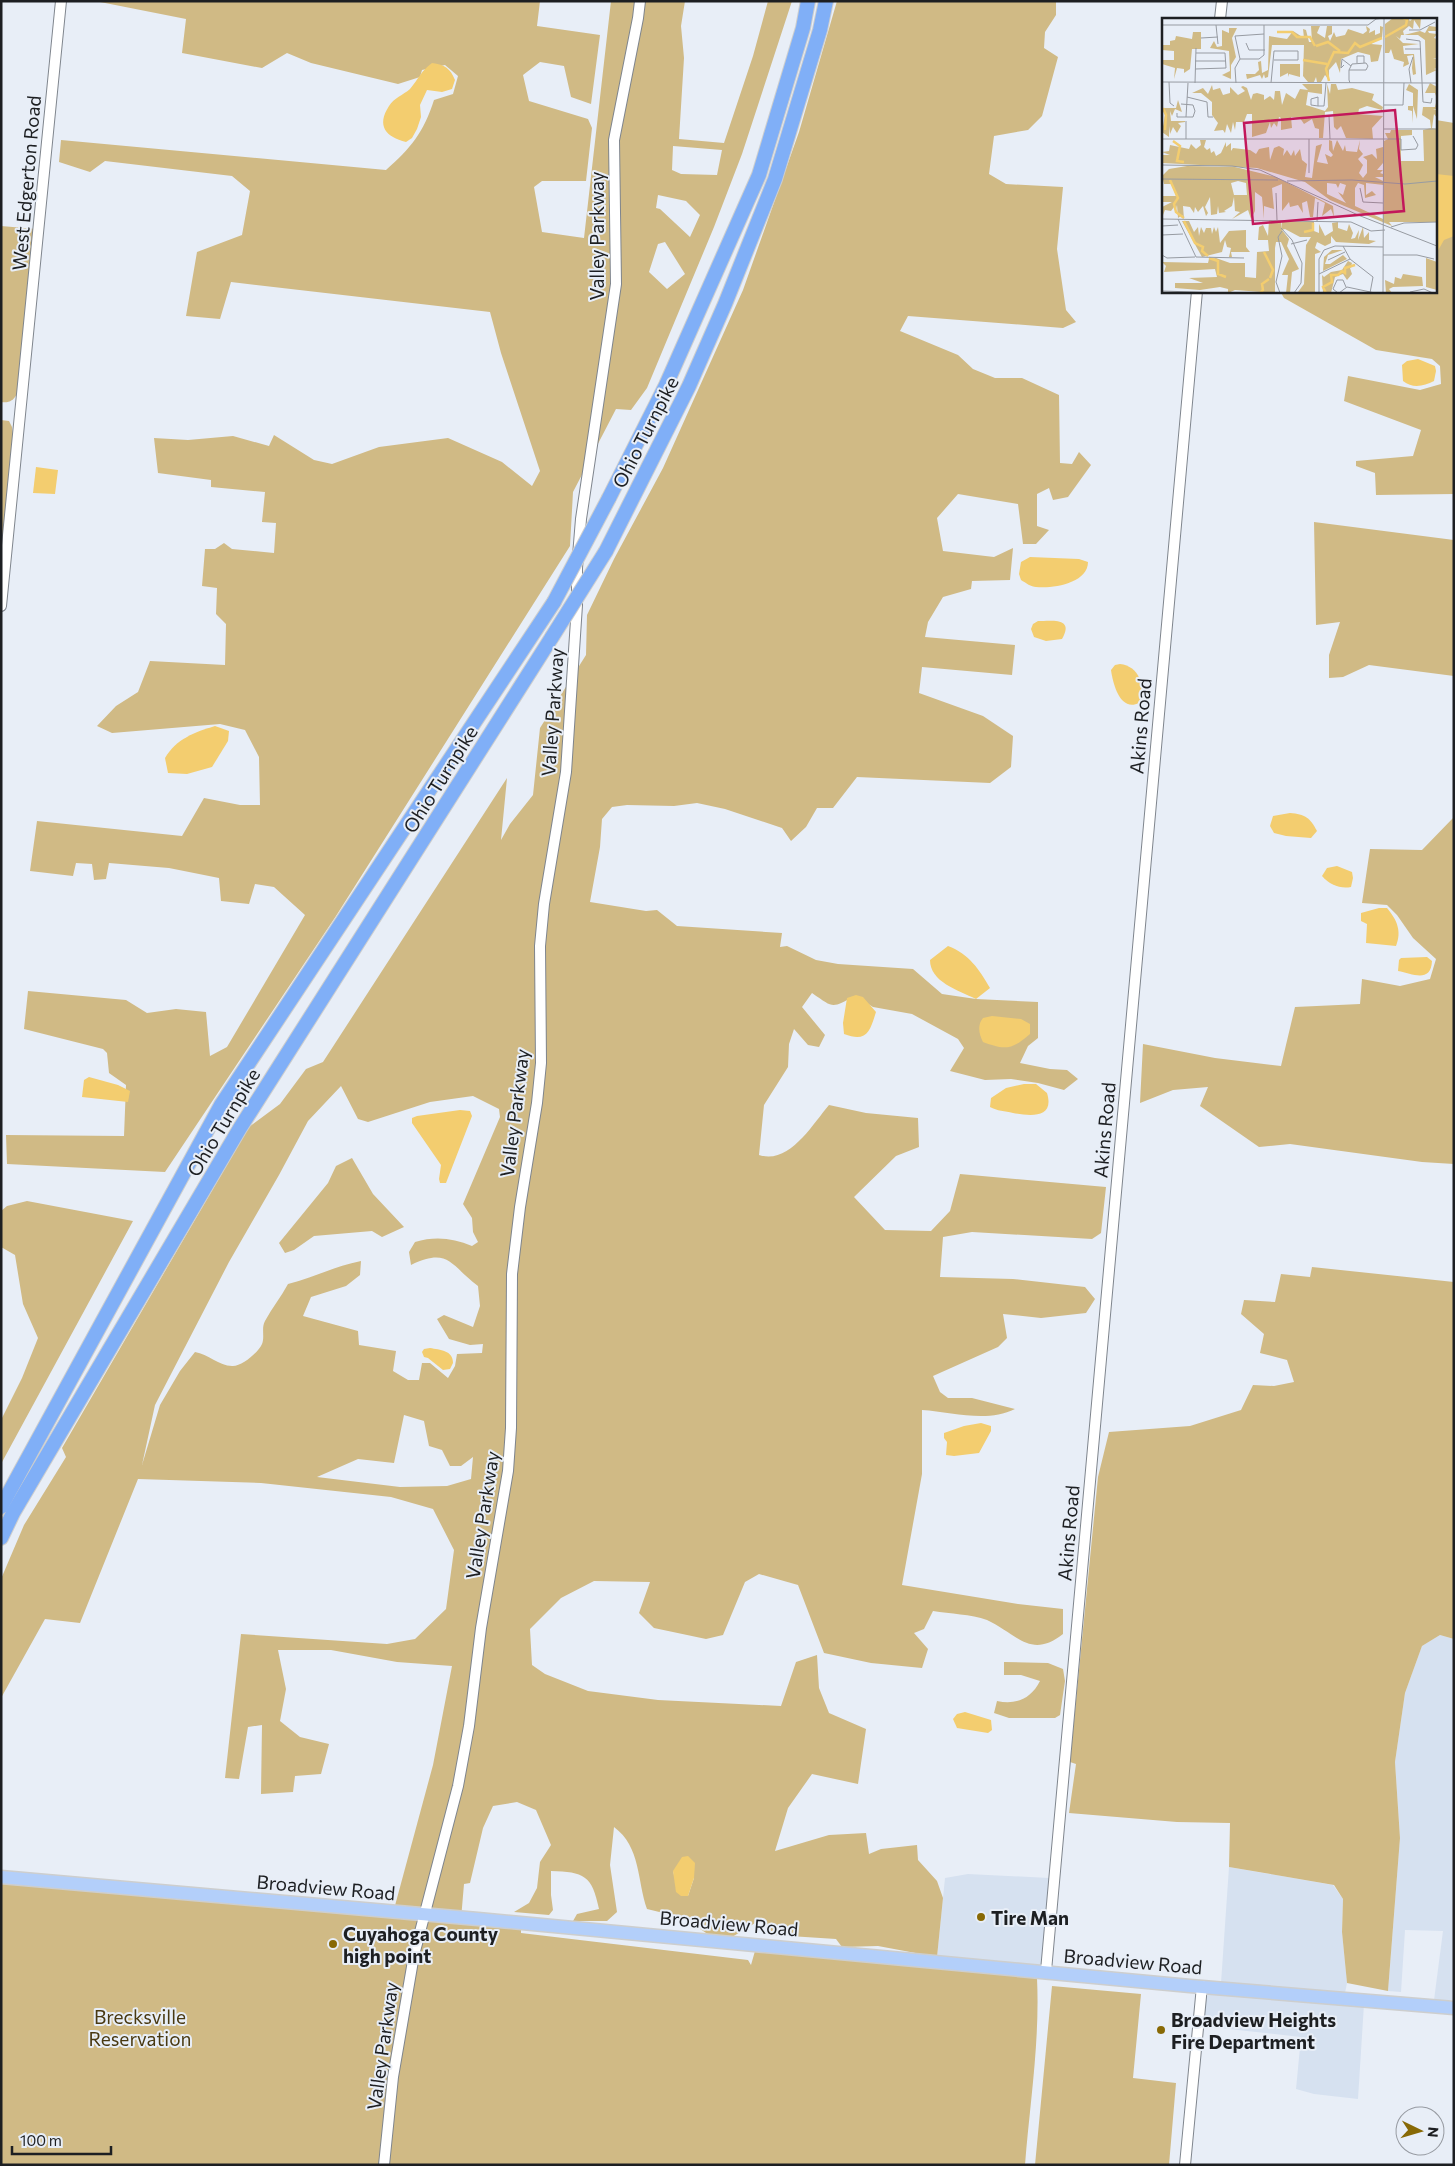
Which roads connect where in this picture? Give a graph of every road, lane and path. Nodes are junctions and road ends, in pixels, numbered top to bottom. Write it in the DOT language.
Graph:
graph roads {
  1 [pos="61,1"];
  2 [pos="640,1"];
  3 [pos="808,1"];
  4 [pos="826,1"];
  5 [pos="1222,1"];
  6 [pos="1220,18"];
  7 [pos="1197,292"];
  8 [pos="1,606"];
  9 [pos="1,1507"];
  10 [pos="1,1538"];
  11 [pos="1,1877"];
  12 [pos="425,1914"];
  13 [pos="1046,1972"];
  14 [pos="1202,1986"];
  15 [pos="1454,2008"];
  16 [pos="384,2165"];
  17 [pos="1185,2165"];
  1 -- 8 [label="street, West Edgerton Road"];
  2 -- 12 [label="street, Valley Parkway"];
  3 -- 9 [label="highway, Ohio Turnpike, bridge"];
  4 -- 10 [label="highway, Ohio Turnpike, bridge"];
  5 -- 6 [label="street"];
  7 -- 13 [label="street, Akins Road"];
  11 -- 12 [label="main road, Broadview Road"];
  12 -- 13 [label="main road, Broadview Road"];
  12 -- 16 [label="street, Valley Parkway"];
  13 -- 14 [label="main road, Broadview Road"];
  14 -- 15 [label="main road, Broadview Road"];
  14 -- 17 [label="street"];
}
